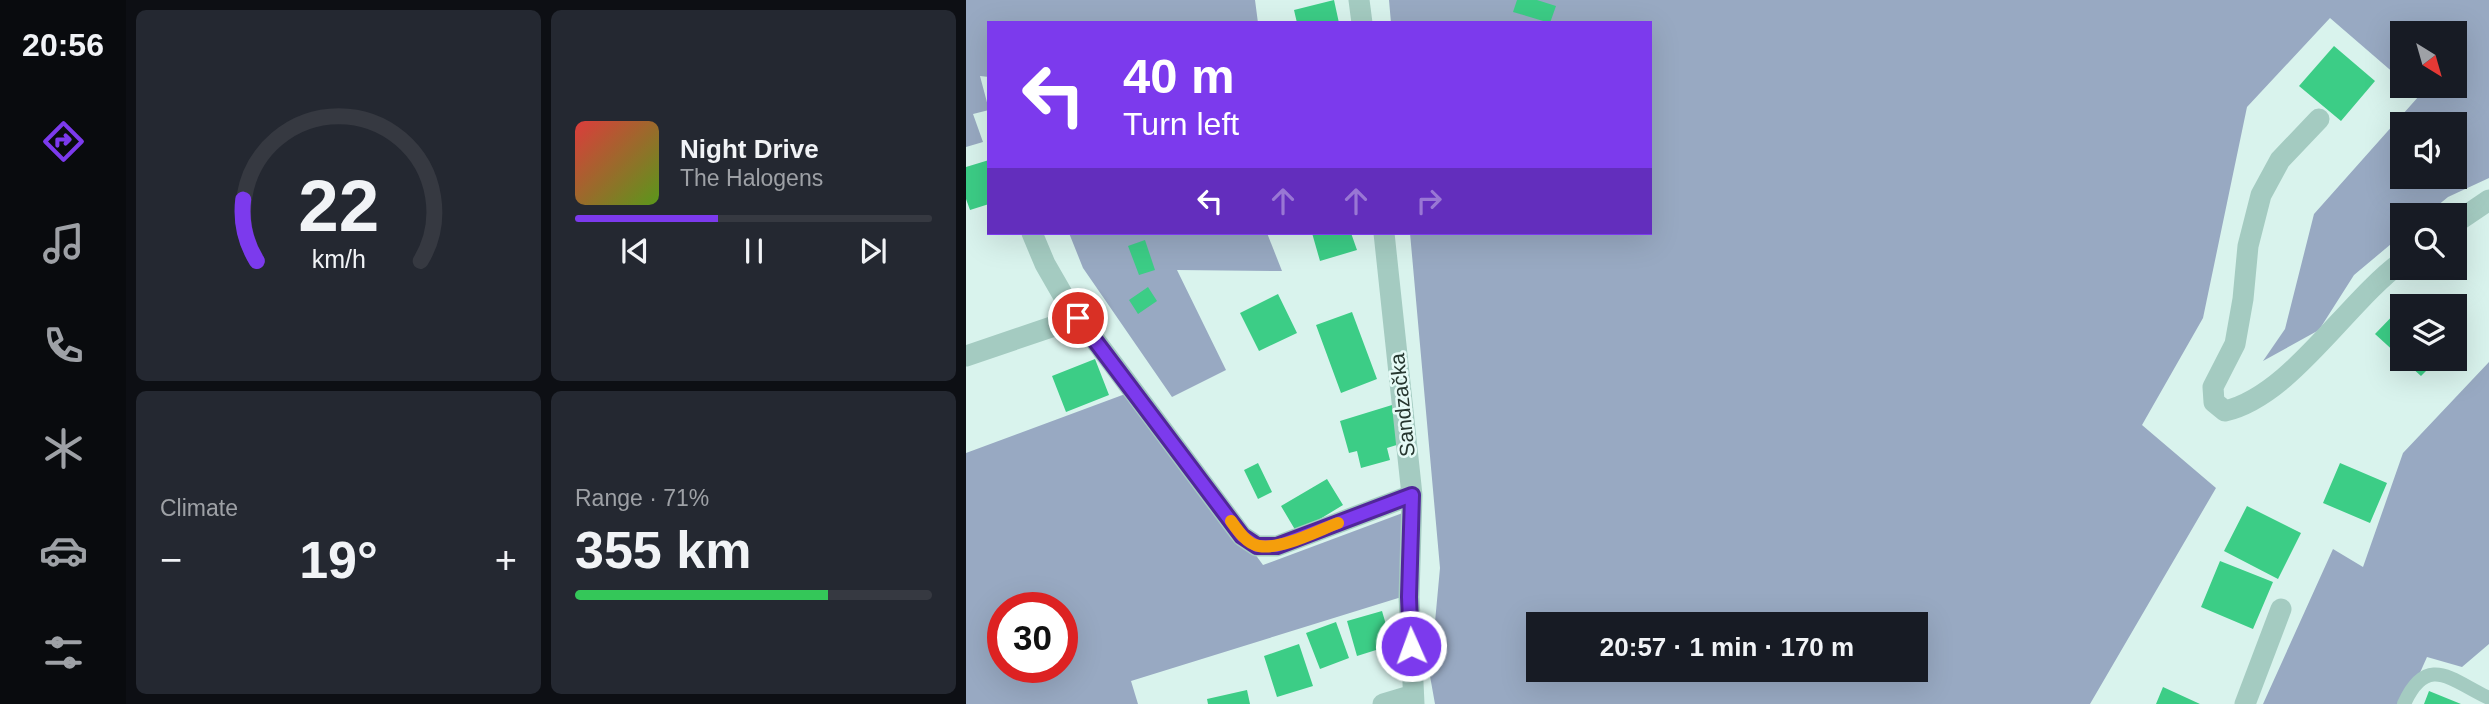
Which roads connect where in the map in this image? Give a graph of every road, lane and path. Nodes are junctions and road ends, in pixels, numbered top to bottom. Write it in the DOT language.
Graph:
graph roads {
  1 [pos="1359,0"];
  2 [pos="1362,21"];
  3 [pos="2319,119"];
  4 [pos="2489,200"];
  5 [pos="2467,215"];
  6 [pos="1033,235"];
  7 [pos="1384,235"];
  8 [pos="2390,270"];
  9 [pos="1078,318"];
  10 [pos="966,356"];
  11 [pos="1412,495"];
  12 [pos="2281,609"];
  13 [pos="2489,698"];
  14 [pos="1413,700"];
  15 [pos="1383,704"];
  16 [pos="2245,704"];
  17 [pos="2404,704"];
  1 -- 2 [label="street"];
  3 -- 8 [label="street"];
  4 -- 5 [label="street"];
  6 -- 9 [label="street"];
  7 -- 11 [label="street, Sandzačka"];
  9 -- 10 [label="street"];
  9 -- 11 [label="street"];
  11 -- 14 [label="street, Sandzačka"];
  12 -- 16 [label="street"];
  13 -- 17 [label="lane"];
  14 -- 15 [label="street"];
}
